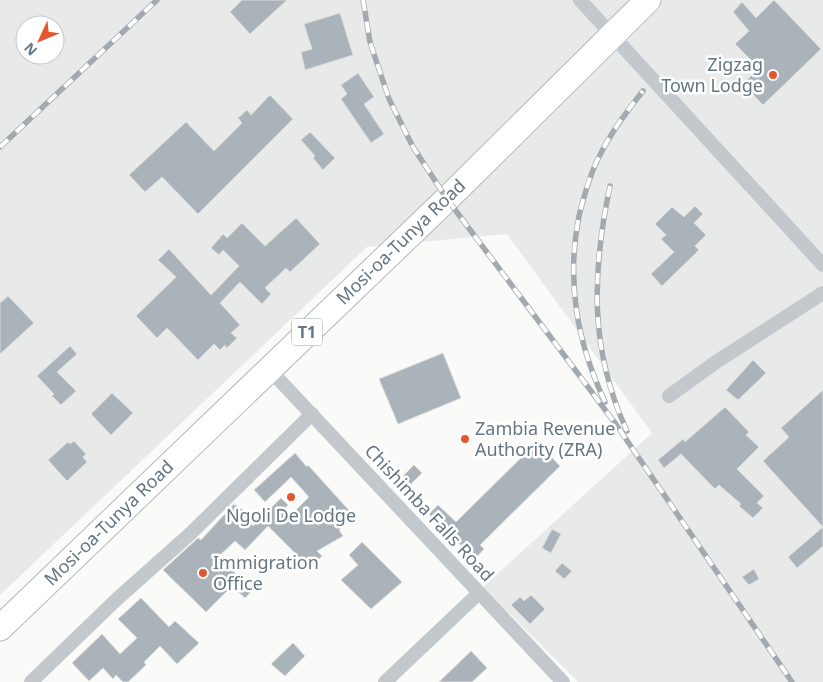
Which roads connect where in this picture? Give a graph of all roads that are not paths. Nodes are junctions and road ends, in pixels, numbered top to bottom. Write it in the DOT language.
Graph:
graph roads {
  1 [pos="580,0"];
  2 [pos="648,0"];
  3 [pos="612,35"];
  4 [pos="823,265"];
  5 [pos="823,293"];
  6 [pos="269,368"];
  7 [pos="669,396"];
  8 [pos="312,414"];
  9 [pos="479,593"];
  10 [pos="0,628"];
  11 [pos="31,682"];
  12 [pos="385,682"];
  13 [pos="563,682"];
  1 -- 3 [label="street"];
  2 -- 3 [label="highway, Mosi-oa-Tunya Road / T1"];
  3 -- 4 [label="street"];
  3 -- 6 [label="highway, Mosi-oa-Tunya Road / T1"];
  5 -- 7 [label="street"];
  6 -- 8 [label="street, Chishimba Falls Road"];
  6 -- 10 [label="highway, Mosi-oa-Tunya Road / T1"];
  8 -- 9 [label="street, Chishimba Falls Road"];
  8 -- 11 [label="street"];
  9 -- 12 [label="street"];
  9 -- 13 [label="street, Chishimba Falls Road"];
}
